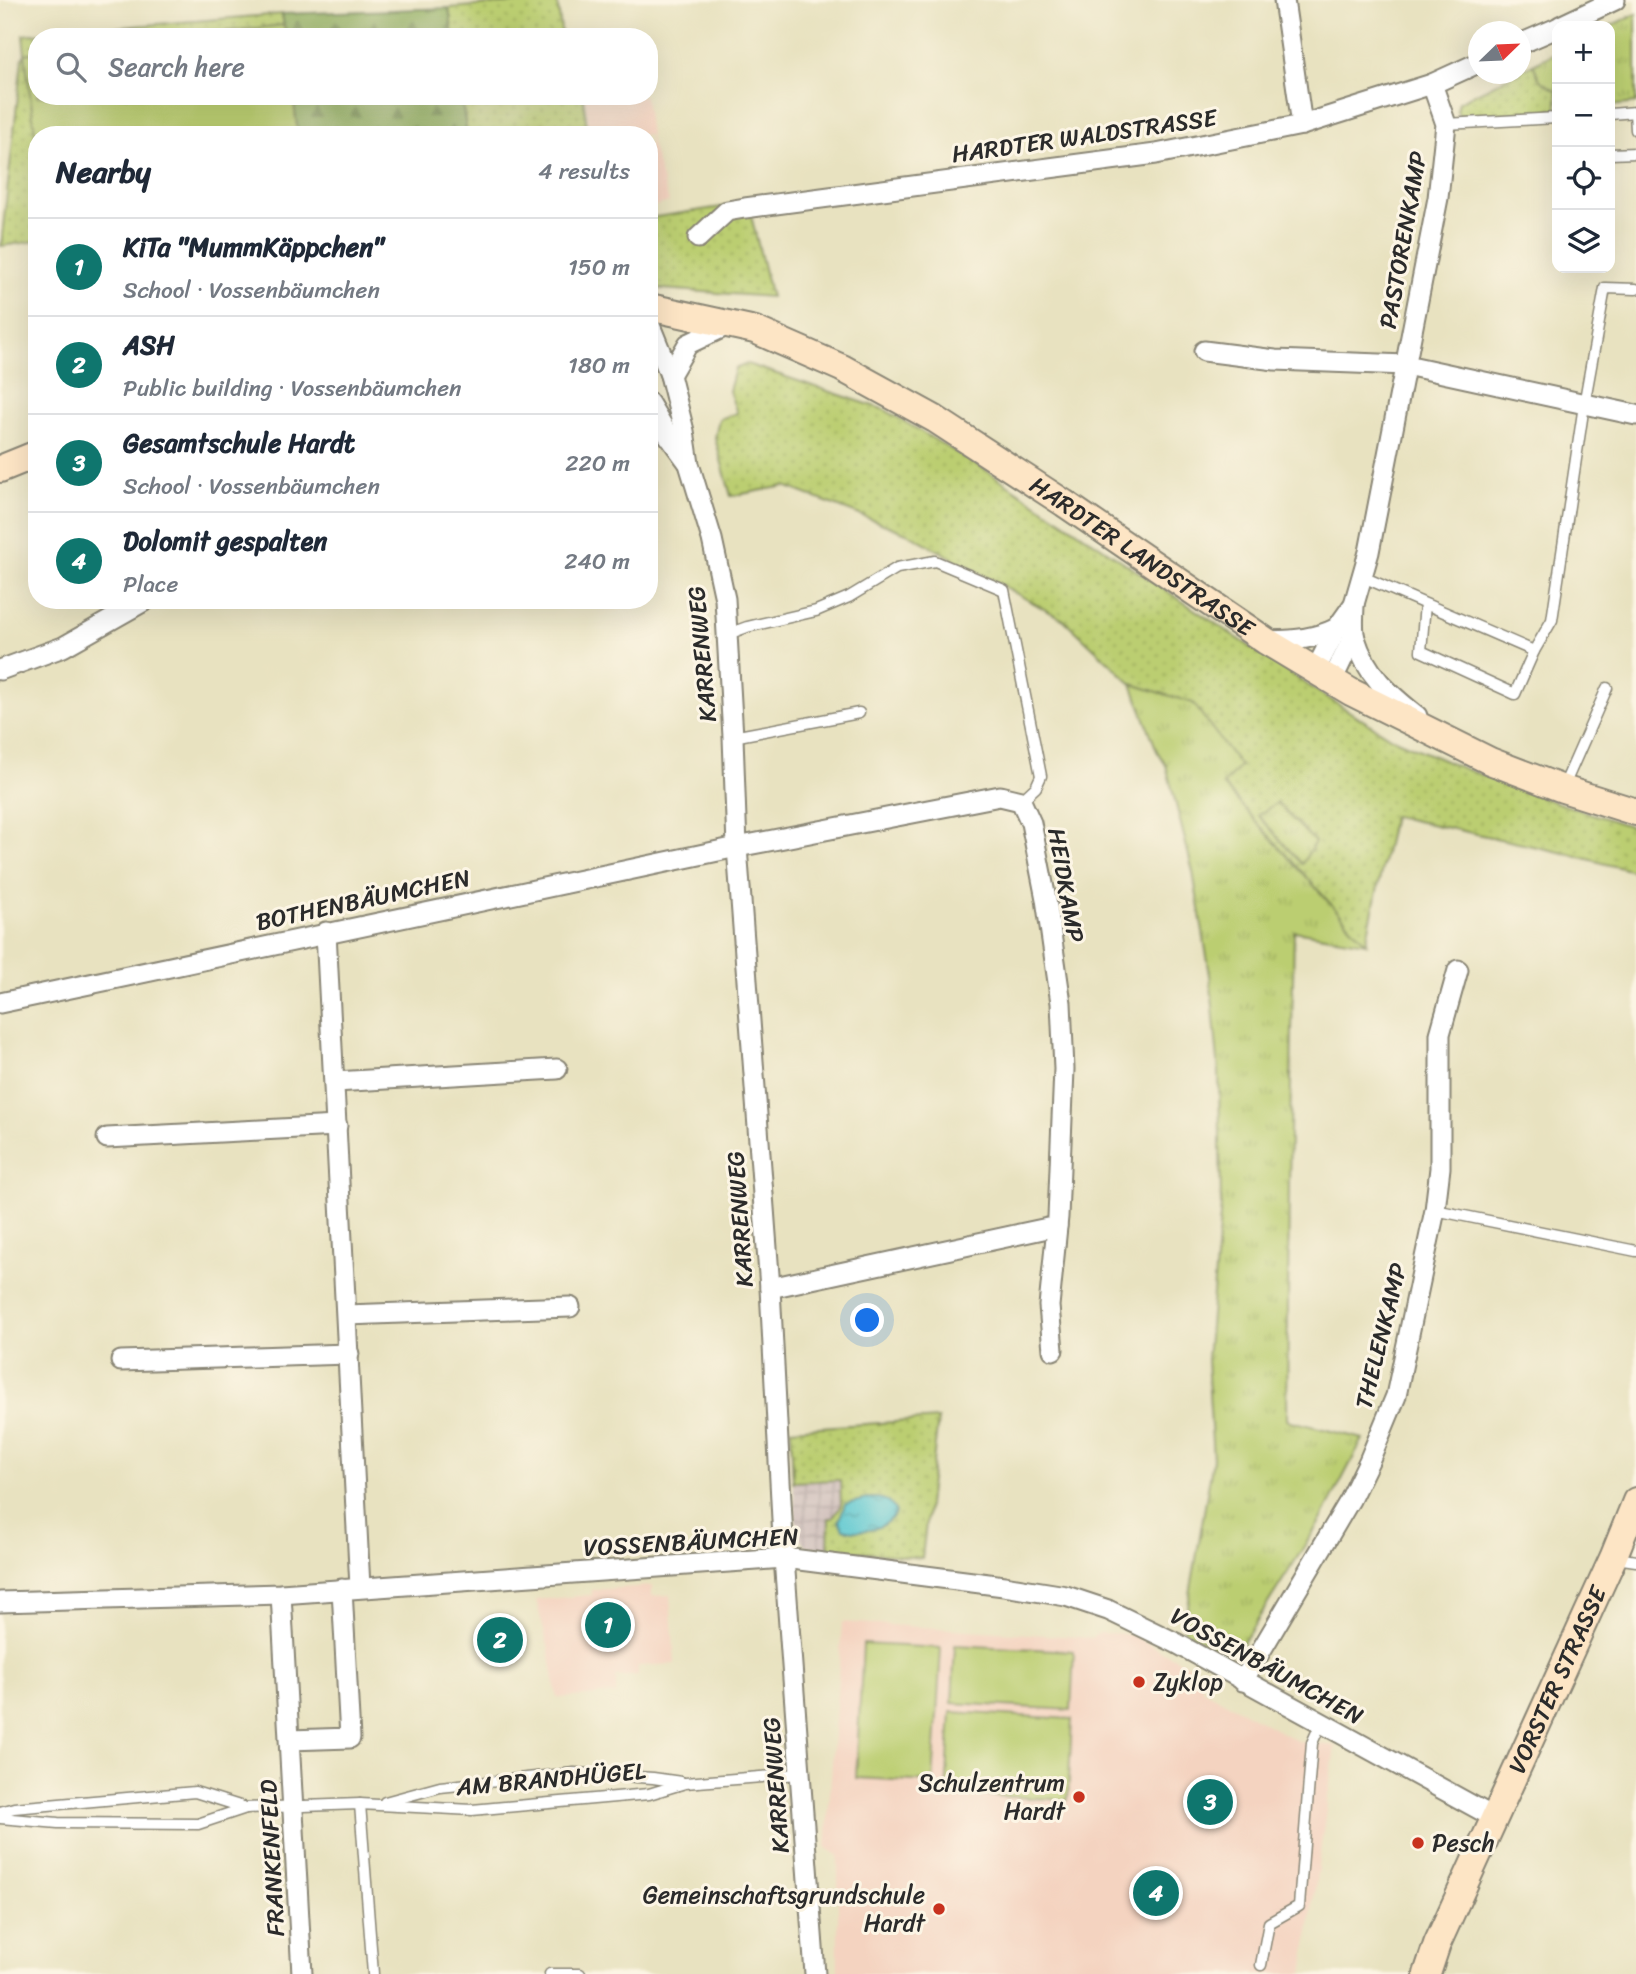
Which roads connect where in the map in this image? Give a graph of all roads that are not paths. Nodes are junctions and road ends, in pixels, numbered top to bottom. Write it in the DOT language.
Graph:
graph roads {
  1 [pos="1284,0"];
  2 [pos="1615,0"];
  3 [pos="1571,21"];
  4 [pos="1552,30"];
  5 [pos="1531,40"];
  6 [pos="1468,68"];
  7 [pos="1432,84"];
  8 [pos="1636,112"];
  9 [pos="1615,114"];
  10 [pos="1552,118"];
  11 [pos="1446,124"];
  12 [pos="1302,125"];
  13 [pos="1636,130"];
  14 [pos="1636,153"];
  15 [pos="1615,154"];
  16 [pos="698,238"];
  17 [pos="1636,289"];
  18 [pos="658,309"];
  19 [pos="728,325"];
  20 [pos="658,345"];
  21 [pos="1204,351"];
  22 [pos="1406,365"];
  23 [pos="670,375"];
  24 [pos="1584,405"];
  25 [pos="1636,415"];
  26 [pos="658,418"];
  27 [pos="28,458"];
  28 [pos="689,464"];
  29 [pos="0,469"];
  30 [pos="1363,577"];
  31 [pos="1425,604"];
  32 [pos="130,609"];
  33 [pos="1345,632"];
  34 [pos="728,634"];
  35 [pos="1266,641"];
  36 [pos="1534,651"];
  37 [pos="0,670"];
  38 [pos="1324,676"];
  39 [pos="1607,688"];
  40 [pos="859,713"];
  41 [pos="733,737"];
  42 [pos="1448,741"];
  43 [pos="1563,789"];
  44 [pos="1021,801"];
  45 [pos="1636,812"];
  46 [pos="737,847"];
  47 [pos="326,932"];
  48 [pos="1458,970"];
  49 [pos="0,1003"];
  50 [pos="557,1069"];
  51 [pos="335,1082"];
  52 [pos="337,1126"];
  53 [pos="107,1138"];
  54 [pos="1435,1210"];
  55 [pos="1057,1226"];
  56 [pos="1636,1251"];
  57 [pos="770,1288"];
  58 [pos="570,1307"];
  59 [pos="347,1315"];
  60 [pos="1053,1350"];
  61 [pos="349,1354"];
  62 [pos="121,1361"];
  63 [pos="1636,1501"];
  64 [pos="1626,1549"];
  65 [pos="783,1558"];
  66 [pos="351,1588"];
  67 [pos="281,1594"];
  68 [pos="0,1602"];
  69 [pos="1243,1681"];
  70 [pos="1321,1723"];
  71 [pos="290,1740"];
  72 [pos="799,1774"];
  73 [pos="685,1783"];
  74 [pos="360,1804"];
  75 [pos="378,1804"];
  76 [pos="292,1807"];
  77 [pos="246,1808"];
  78 [pos="0,1812"];
  79 [pos="0,1818"];
  80 [pos="1495,1818"];
  81 [pos="1261,1965"];
  82 [pos="302,1974"];
  83 [pos="373,1974"];
  84 [pos="550,1974"];
  85 [pos="580,1974"];
  86 [pos="815,1974"];
  87 [pos="1427,1974"];
  1 -- 12 [label="street"];
  2 -- 3 [label="street"];
  4 -- 5 [label="street"];
  6 -- 7 [label="street, HARDTER WALDSTRASSE"];
  7 -- 11 [label="street, PASTORENKAMP"];
  7 -- 12 [label="street, HARDTER WALDSTRASSE"];
  8 -- 9 [label="lane"];
  8 -- 13 [label="lane"];
  10 -- 11 [label="lane, PASTORENKAMP"];
  11 -- 22 [label="street, PASTORENKAMP"];
  12 -- 16 [label="street, HARDTER WALDSTRASSE"];
  14 -- 15 [label="lane"];
  17 -- 24 [label="lane"];
  18 -- 19 [label="main road, HARDTER LANDSTRASSE"];
  19 -- 23 [label="street"];
  19 -- 35 [label="main road, HARDTER LANDSTRASSE"];
  20 -- 23 [label="street, KARRENWEG"];
  21 -- 22 [label="street, PASTORENKAMP"];
  22 -- 24 [label="street, PASTORENKAMP"];
  22 -- 30 [label="street, PASTORENKAMP"];
  23 -- 28 [label="street, KARRENWEG"];
  24 -- 25 [label="street, PASTORENKAMP"];
  24 -- 36 [label="lane"];
  26 -- 28 [label="street, KARRENWEG"];
  27 -- 29 [label="main road"];
  28 -- 34 [label="street, KARRENWEG"];
  30 -- 31 [label="lane"];
  30 -- 33 [label="street, PASTORENKAMP"];
  31 -- 36 [label="lane"];
  31 -- 36 [label="lane"];
  32 -- 37 [label="street"];
  33 -- 35 [label="street"];
  33 -- 38 [label="street, PASTORENKAMP"];
  33 -- 42 [label="street"];
  34 -- 41 [label="street, KARRENWEG"];
  34 -- 44 [label="lane"];
  35 -- 38 [label="main road, HARDTER LANDSTRASSE"];
  38 -- 42 [label="main road, HARDTER LANDSTRASSE"];
  39 -- 43 [label="lane"];
  40 -- 41 [label="lane"];
  41 -- 46 [label="street, KARRENWEG"];
  42 -- 43 [label="main road, HARDTER LANDSTRASSE"];
  43 -- 45 [label="main road, HARDTER LANDSTRASSE"];
  44 -- 46 [label="street, HEIDKAMP"];
  44 -- 55 [label="street, HEIDKAMP"];
  46 -- 47 [label="street, BOTHENBÄUMCHEN"];
  46 -- 57 [label="street, KARRENWEG"];
  47 -- 49 [label="street, BOTHENBÄUMCHEN"];
  47 -- 51 [label="street"];
  48 -- 54 [label="street, THELENKAMP"];
  50 -- 51 [label="street"];
  51 -- 52 [label="street"];
  52 -- 53 [label="street"];
  52 -- 59 [label="street"];
  54 -- 56 [label="lane"];
  54 -- 69 [label="street, THELENKAMP"];
  55 -- 57 [label="street"];
  55 -- 60 [label="street, HEIDKAMP"];
  57 -- 65 [label="street, KARRENWEG"];
  58 -- 59 [label="street"];
  59 -- 61 [label="street"];
  61 -- 62 [label="street"];
  61 -- 66 [label="street"];
  63 -- 64 [label="main road, VORSTER STRASSE"];
  64 -- 80 [label="main road, VORSTER STRASSE"];
  65 -- 66 [label="street, VOSSENBÄUMCHEN"];
  65 -- 69 [label="street, VOSSENBÄUMCHEN"];
  65 -- 72 [label="street, KARRENWEG"];
  66 -- 67 [label="street, VOSSENBÄUMCHEN"];
  66 -- 71 [label="street"];
  67 -- 68 [label="street, VOSSENBÄUMCHEN"];
  67 -- 71 [label="street, FRANKENFELD"];
  69 -- 70 [label="street, VOSSENBÄUMCHEN"];
  70 -- 80 [label="street, VOSSENBÄUMCHEN"];
  70 -- 81 [label="lane"];
  71 -- 76 [label="street, FRANKENFELD"];
  72 -- 73 [label="lane, AM BRANDHÜGEL"];
  72 -- 86 [label="street, KARRENWEG"];
  73 -- 75 [label="lane, AM BRANDHÜGEL"];
  73 -- 75 [label="lane, AM BRANDHÜGEL"];
  74 -- 75 [label="lane, AM BRANDHÜGEL"];
  74 -- 76 [label="lane, AM BRANDHÜGEL"];
  74 -- 83 [label="lane"];
  76 -- 77 [label="lane, AM BRANDHÜGEL"];
  76 -- 82 [label="street, FRANKENFELD"];
  77 -- 78 [label="lane, AM BRANDHÜGEL"];
  77 -- 79 [label="lane, AM BRANDHÜGEL"];
  80 -- 87 [label="main road, VORSTER STRASSE"];
  84 -- 85 [label="lane"];
}
